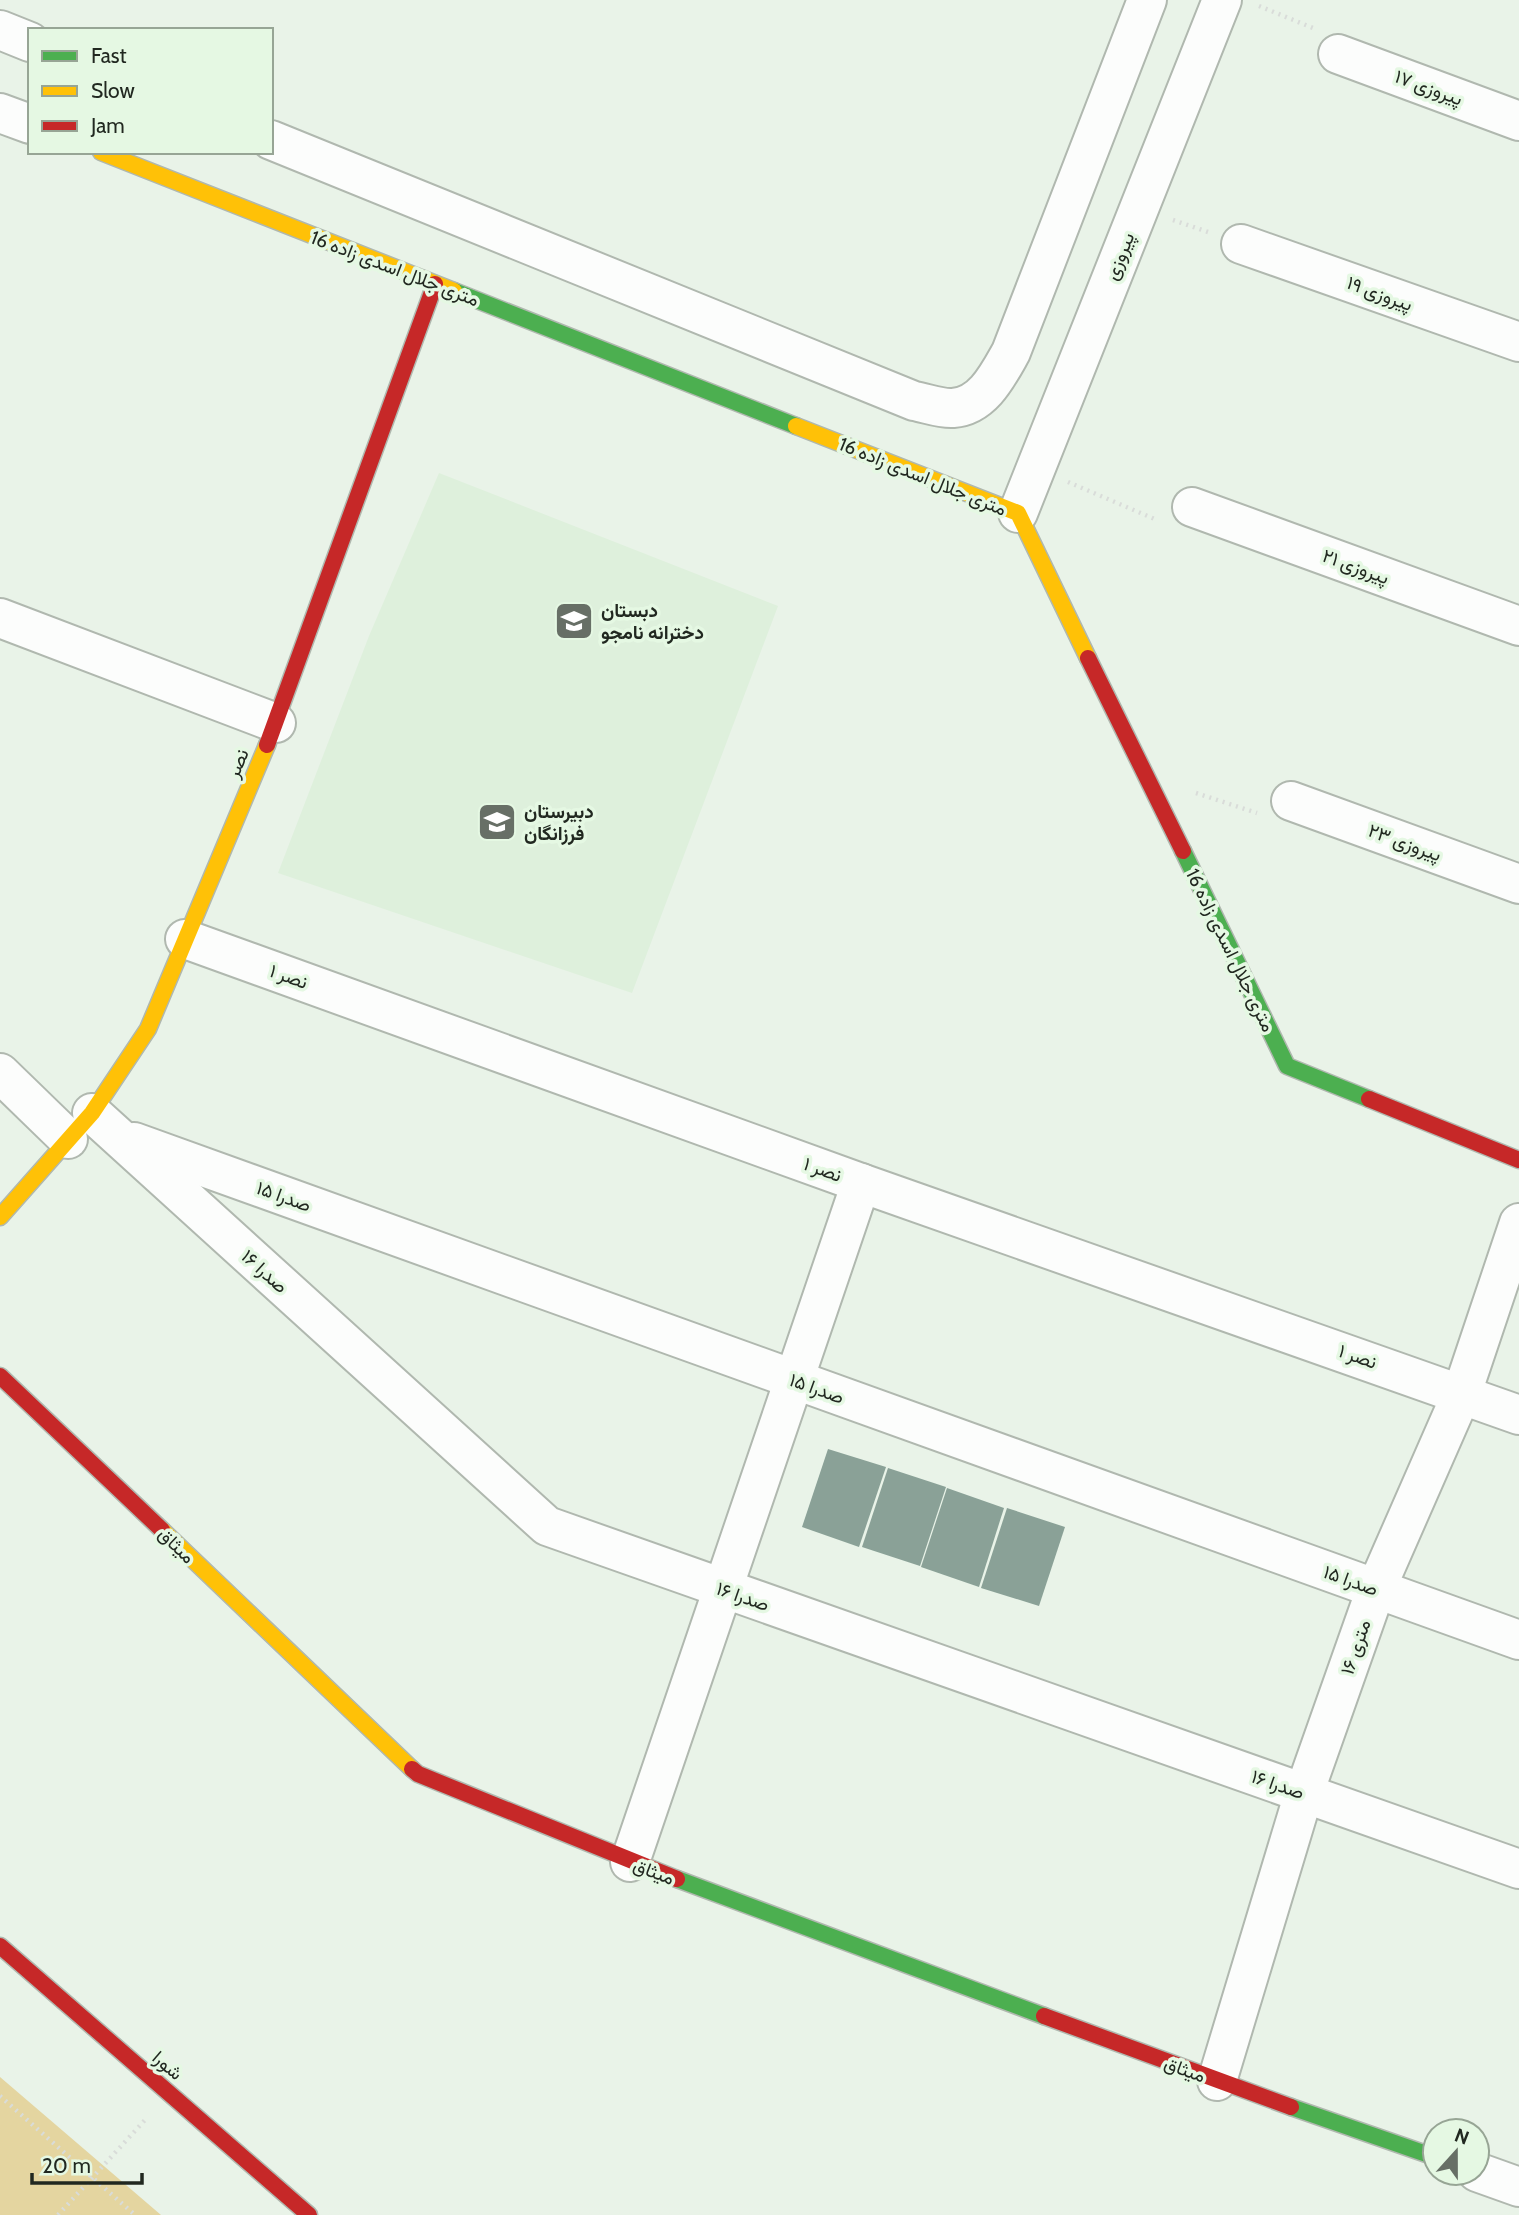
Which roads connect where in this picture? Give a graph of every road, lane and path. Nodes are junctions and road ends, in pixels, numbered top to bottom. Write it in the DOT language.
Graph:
graph roads {
  1 [pos="1147,0"];
  2 [pos="1240,3"];
  3 [pos="0,30"];
  4 [pos="28,41"];
  5 [pos="1338,54"];
  6 [pos="0,113"];
  7 [pos="1519,121"];
  8 [pos="28,123"];
  9 [pos="273,141"];
  10 [pos="106,154"];
  11 [pos="1138,208"];
  12 [pos="1241,244"];
  13 [pos="435,284"];
  14 [pos="1519,342"];
  15 [pos="1035,469"];
  16 [pos="1192,507"];
  17 [pos="1018,513"];
  18 [pos="0,618"];
  19 [pos="1519,625"];
  20 [pos="276,723"];
  21 [pos="1147,777"];
  22 [pos="1291,801"];
  23 [pos="1519,884"];
  24 [pos="185,939"];
  25 [pos="0,1073"];
  26 [pos="92,1129"];
  27 [pos="1519,1160"];
  28 [pos="861,1183"];
  29 [pos="0,1217"];
  30 [pos="1519,1223"];
  31 [pos="0,1376"];
  32 [pos="793,1379"];
  33 [pos="1462,1393"];
  34 [pos="1519,1415"];
  35 [pos="723,1588"];
  36 [pos="1376,1589"];
  37 [pos="1519,1640"];
  38 [pos="1304,1793"];
  39 [pos="630,1862"];
  40 [pos="1519,1869"];
  41 [pos="0,1946"];
  42 [pos="1217,2081"];
  43 [pos="170,2094"];
  44 [pos="0,2096"];
  45 [pos="1421,2152"];
  46 [pos="92,2177"];
  47 [pos="1491,2177"];
  48 [pos="1519,2187"];
  49 [pos="58,2215"];
  50 [pos="135,2215"];
  51 [pos="309,2215"];
  1 -- 9 [label="street"];
  2 -- 5 [label="path"];
  2 -- 11 [label="street, پیروزی"];
  3 -- 4 [label="street"];
  5 -- 7 [label="street, پیروزی ۱۷"];
  6 -- 8 [label="street"];
  10 -- 13 [label="street, 16 متری جلال اسدی زاده"];
  11 -- 12 [label="path"];
  11 -- 15 [label="street, پیروزی"];
  12 -- 14 [label="street, پیروزی ۱۹"];
  13 -- 17 [label="street, 16 متری جلال اسدی زاده"];
  13 -- 20 [label="street, نصر"];
  15 -- 16 [label="path"];
  15 -- 17 [label="street, پیروزی"];
  16 -- 19 [label="street, پیروزی ۲۱"];
  17 -- 21 [label="street, 16 متری جلال اسدی زاده"];
  18 -- 20 [label="street"];
  20 -- 24 [label="street, نصر"];
  21 -- 22 [label="path"];
  21 -- 27 [label="street, 16 متری جلال اسدی زاده"];
  22 -- 23 [label="street, پیروزی ۲۳"];
  24 -- 26 [label="street, نصر"];
  24 -- 28 [label="street, نصر ۱"];
  25 -- 26 [label="street, صدرا ۱۶"];
  26 -- 29 [label="street, نصر"];
  26 -- 32 [label="street, صدرا ۱۵"];
  26 -- 35 [label="street, صدرا ۱۶"];
  28 -- 32 [label="street"];
  28 -- 33 [label="street, نصر ۱"];
  30 -- 33 [label="street, ۱۶ متری"];
  31 -- 39 [label="street, میثاق"];
  32 -- 35 [label="street"];
  32 -- 36 [label="street, صدرا ۱۵"];
  33 -- 34 [label="street, نصر ۱"];
  33 -- 36 [label="street, ۱۶ متری"];
  35 -- 38 [label="street, صدرا ۱۶"];
  35 -- 39 [label="street"];
  36 -- 37 [label="street, صدرا ۱۵"];
  36 -- 38 [label="street, ۱۶ متری"];
  38 -- 40 [label="street, صدرا ۱۶"];
  38 -- 42 [label="street, ۱۶ متری"];
  39 -- 42 [label="street, میثاق"];
  41 -- 43 [label="street, شورا"];
  42 -- 45 [label="street, میثاق"];
  43 -- 46 [label="path"];
  43 -- 51 [label="street, شورا"];
  44 -- 46 [label="path"];
  46 -- 49 [label="path"];
  46 -- 50 [label="path"];
  47 -- 48 [label="street"];
}
